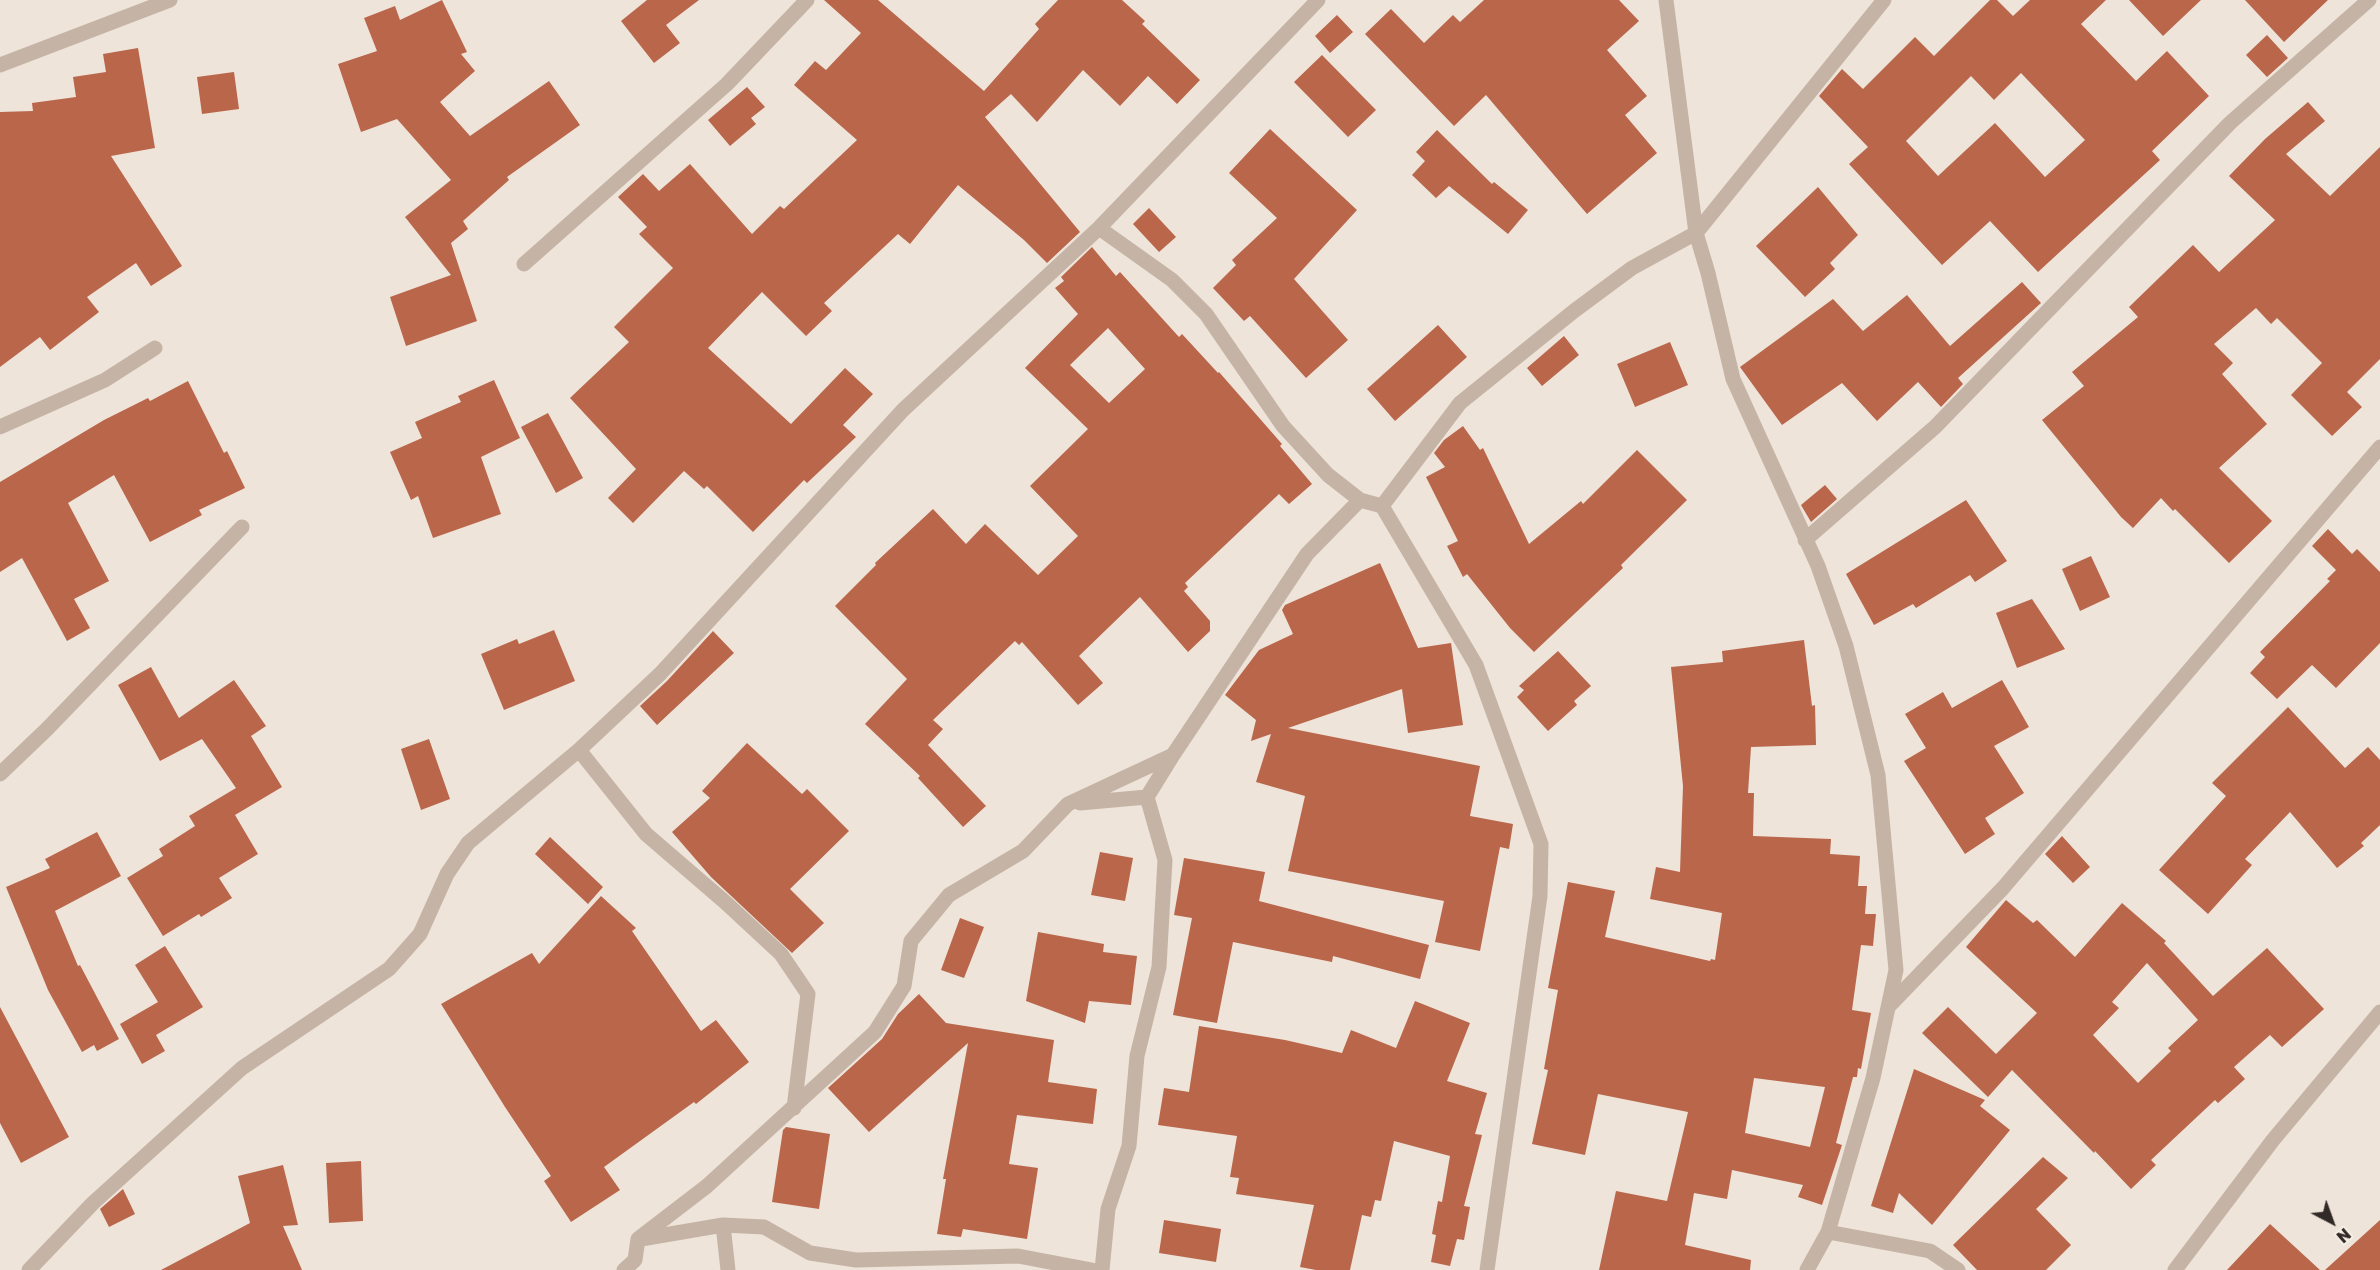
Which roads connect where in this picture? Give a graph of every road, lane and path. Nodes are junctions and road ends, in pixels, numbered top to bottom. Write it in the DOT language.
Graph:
graph roads {
  1 [pos="170,0"];
  2 [pos="807,0"];
  3 [pos="1317,0"];
  4 [pos="1666,0"];
  5 [pos="1884,0"];
  6 [pos="2369,0"];
  7 [pos="0,65"];
  8 [pos="1099,228"];
  9 [pos="1696,233"];
  10 [pos="524,264"];
  11 [pos="155,348"];
  12 [pos="0,427"];
  13 [pos="2380,447"];
  14 [pos="1360,500"];
  15 [pos="1382,506"];
  16 [pos="242,527"];
  17 [pos="1805,540"];
  18 [pos="579,750"];
  19 [pos="1173,755"];
  20 [pos="0,774"];
  21 [pos="1147,797"];
  22 [pos="1068,804"];
  23 [pos="1888,1007"];
  24 [pos="2380,1012"];
  25 [pos="794,1108"];
  26 [pos="723,1225"];
  27 [pos="1828,1232"];
  28 [pos="638,1239"];
  29 [pos="28,1270"];
  30 [pos="624,1270"];
  31 [pos="728,1270"];
  32 [pos="1092,1270"];
  33 [pos="1102,1270"];
  34 [pos="1486,1270"];
  35 [pos="1808,1270"];
  36 [pos="1958,1270"];
  37 [pos="2175,1270"];
  1 -- 7 [label="street"];
  2 -- 10 [label="street"];
  3 -- 8 [label="street"];
  4 -- 9 [label="street"];
  5 -- 9 [label="street"];
  6 -- 17 [label="street"];
  8 -- 14 [label="street"];
  8 -- 18 [label="street"];
  9 -- 15 [label="street"];
  9 -- 17 [label="street"];
  11 -- 12 [label="street"];
  13 -- 23 [label="street"];
  14 -- 15 [label="street"];
  14 -- 19 [label="street"];
  15 -- 34 [label="street"];
  16 -- 20 [label="street"];
  17 -- 23 [label="street"];
  18 -- 25 [label="street"];
  18 -- 29 [label="street"];
  19 -- 21 [label="street"];
  19 -- 22 [label="street"];
  21 -- 22 [label="street"];
  21 -- 33 [label="street"];
  22 -- 25 [label="street"];
  23 -- 27 [label="street"];
  24 -- 37 [label="street"];
  25 -- 28 [label="street"];
  26 -- 28 [label="street"];
  26 -- 31 [label="street"];
  26 -- 32 [label="street"];
  27 -- 35 [label="street"];
  27 -- 36 [label="street"];
  28 -- 30 [label="street"];
}
